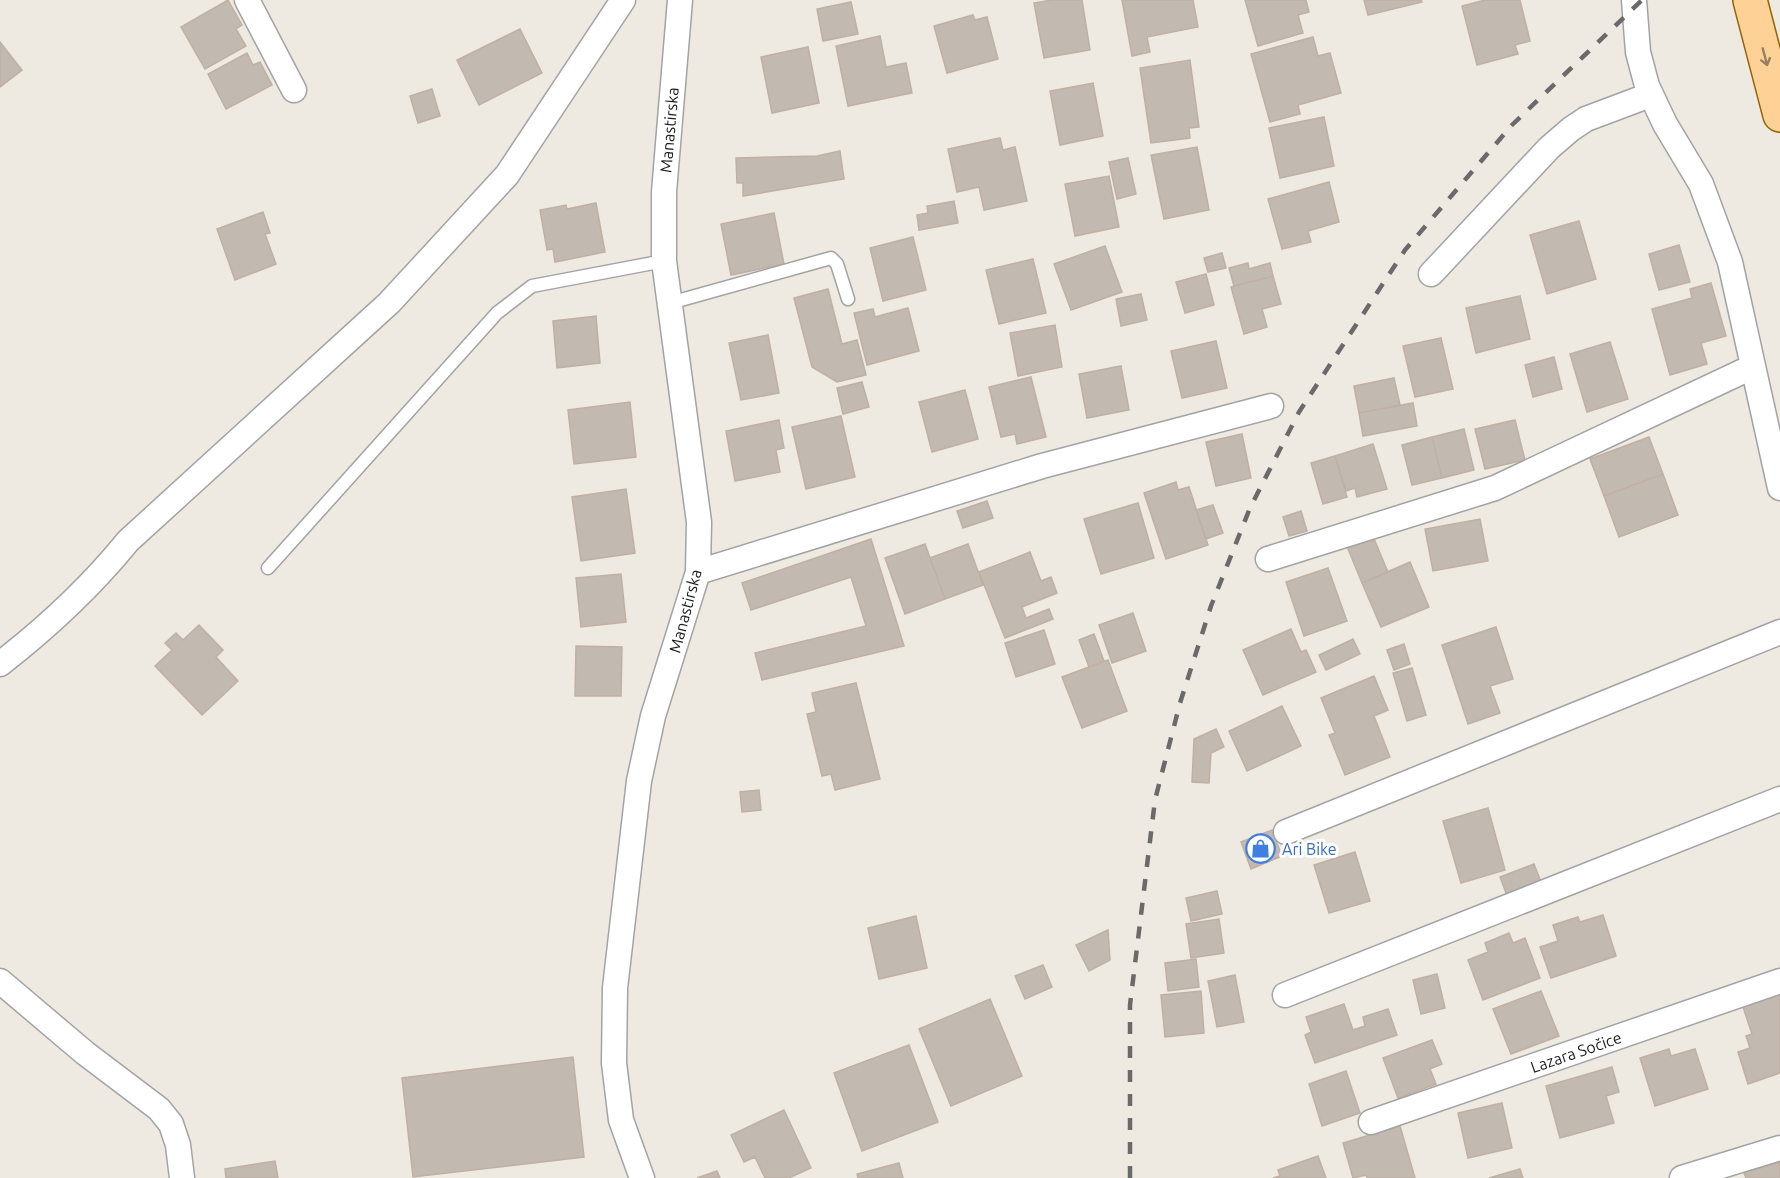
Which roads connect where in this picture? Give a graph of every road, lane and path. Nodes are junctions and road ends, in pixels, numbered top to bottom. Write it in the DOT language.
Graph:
graph roads {
  1 [pos="247,0"];
  2 [pos="623,0"];
  3 [pos="684,0"];
  4 [pos="1634,0"];
  5 [pos="1750,0"];
  6 [pos="294,90"];
  7 [pos="1650,95"];
  8 [pos="1780,115"];
  9 [pos="664,261"];
  10 [pos="1431,274"];
  11 [pos="848,299"];
  12 [pos="670,303"];
  13 [pos="1752,368"];
  14 [pos="1271,406"];
  15 [pos="1780,488"];
  16 [pos="1268,559"];
  17 [pos="268,568"];
  18 [pos="698,572"];
  19 [pos="1780,632"];
  20 [pos="0,664"];
  21 [pos="1780,799"];
  22 [pos="1286,832"];
  23 [pos="0,981"];
  24 [pos="1780,981"];
  25 [pos="1285,995"];
  26 [pos="1371,1122"];
  27 [pos="1780,1148"];
  28 [pos="182,1178"];
  29 [pos="642,1178"];
  30 [pos="1682,1178"];
  1 -- 6 [label="street"];
  2 -- 20 [label="street"];
  3 -- 9 [label="street, Manastirska"];
  4 -- 7 [label="street"];
  5 -- 8 [label="main road, one-way"];
  7 -- 10 [label="street"];
  7 -- 13 [label="street"];
  9 -- 12 [label="street, Manastirska"];
  9 -- 17 [label="lane"];
  11 -- 12 [label="lane"];
  12 -- 18 [label="street, Manastirska"];
  13 -- 15 [label="street"];
  13 -- 16 [label="street"];
  14 -- 18 [label="street"];
  18 -- 29 [label="street, Manastirska"];
  19 -- 22 [label="street"];
  21 -- 25 [label="street"];
  23 -- 28 [label="street"];
  24 -- 26 [label="street, Lazara Sočice"];
  27 -- 30 [label="street"];
}
